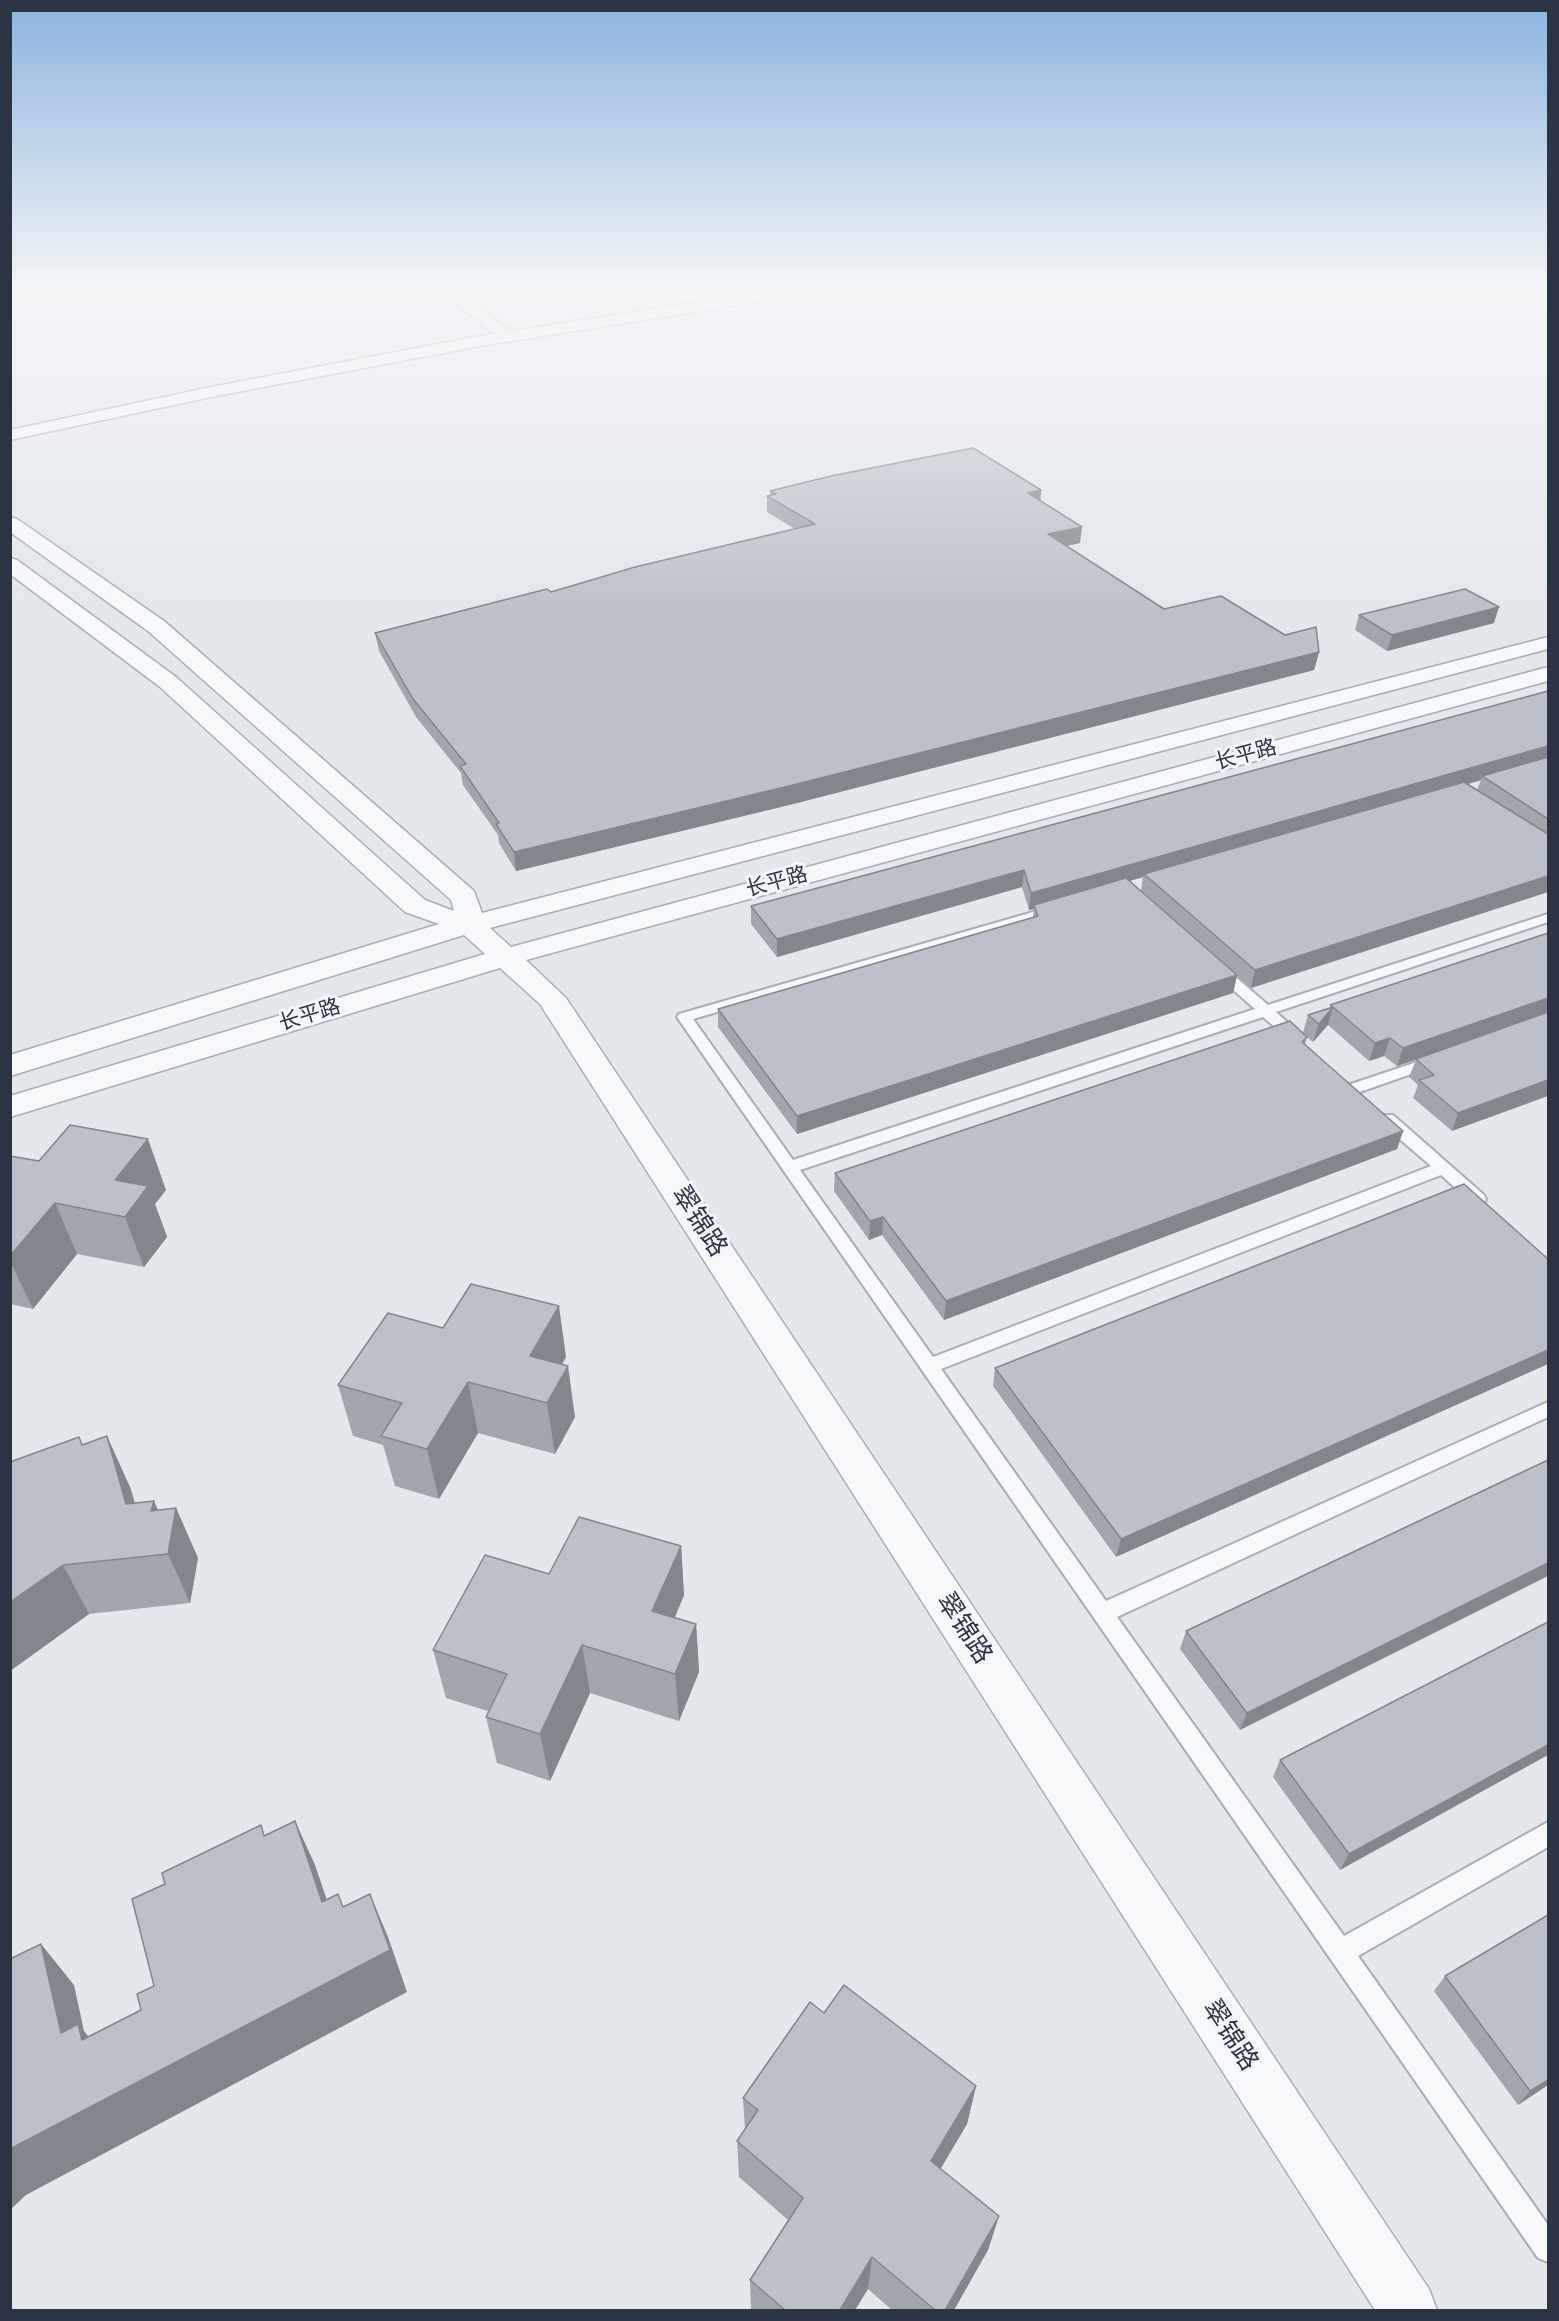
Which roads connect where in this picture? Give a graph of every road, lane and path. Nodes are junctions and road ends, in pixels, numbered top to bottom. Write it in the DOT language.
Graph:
graph roads {
  1 [pos="159,393"];
  2 [pos="205,393"];
  3 [pos="10,423"];
  4 [pos="10,435"];
  5 [pos="10,522"];
  6 [pos="10,564"];
  7 [pos="1548,644"];
  8 [pos="1548,674"];
  9 [pos="1070,905"];
  10 [pos="1548,918"];
  11 [pos="472,927"];
  12 [pos="508,956"];
  13 [pos="1205,958"];
  14 [pos="1265,1011"];
  15 [pos="1310,1050"];
  16 [pos="1451,1055"];
  17 [pos="10,1066"];
  18 [pos="10,1107"];
  19 [pos="790,1167"];
  20 [pos="1443,1168"];
  21 [pos="1487,1207"];
  22 [pos="929,1366"];
  23 [pos="1548,1409"];
  24 [pos="1103,1613"];
  25 [pos="1548,1834"];
  26 [pos="1341,1952"];
  27 [pos="1548,2248"];
  28 [pos="1408,2310"];
  1 -- 3 [label="street"];
  2 -- 4 [label="street"];
  5 -- 11 [label="street"];
  6 -- 11 [label="street, 翠锦路"];
  7 -- 11 [label="street, 长平路"];
  8 -- 12 [label="street, 长平路"];
  9 -- 19 [label="lane"];
  10 -- 14 [label="lane"];
  11 -- 12 [label="street, 翠锦路"];
  11 -- 17 [label="street, 长平路"];
  12 -- 18 [label="street, 长平路"];
  12 -- 28 [label="street, 翠锦路"];
  13 -- 14 [label="lane"];
  14 -- 15 [label="lane"];
  14 -- 19 [label="lane"];
  16 -- 20 [label="lane"];
  19 -- 22 [label="lane"];
  20 -- 21 [label="lane"];
  20 -- 22 [label="lane"];
  22 -- 24 [label="lane"];
  23 -- 24 [label="lane"];
  24 -- 26 [label="lane"];
  25 -- 26 [label="lane"];
  26 -- 27 [label="lane"];
}
